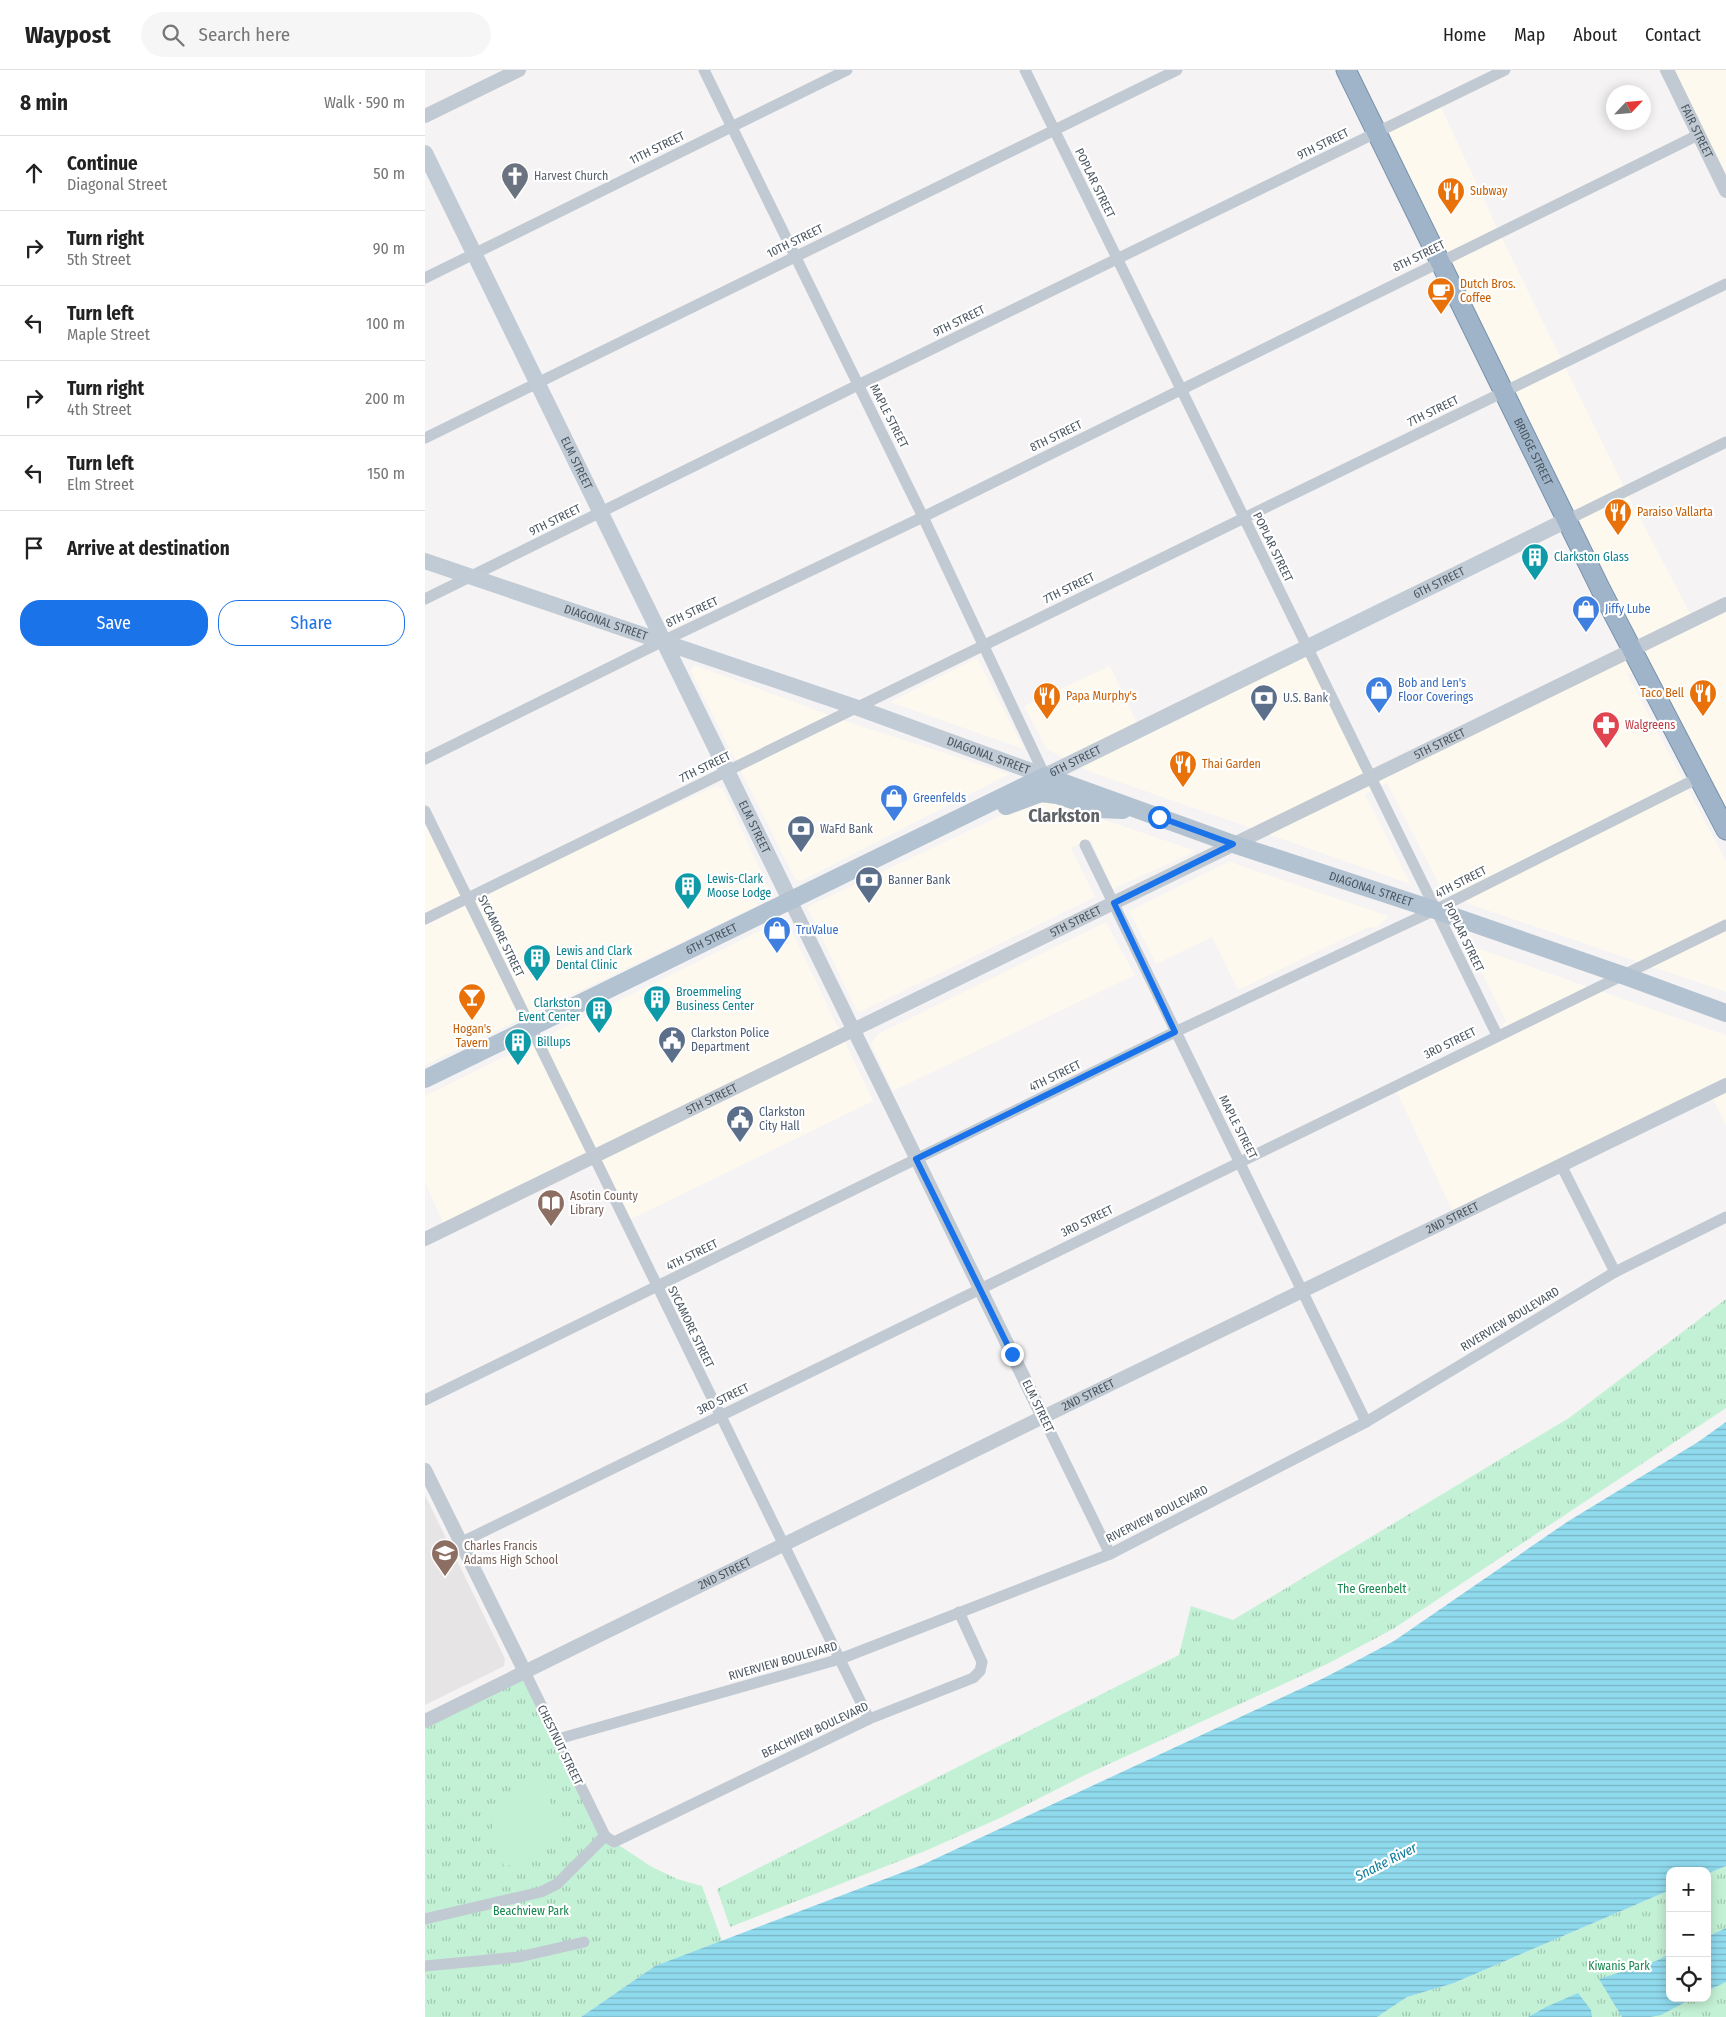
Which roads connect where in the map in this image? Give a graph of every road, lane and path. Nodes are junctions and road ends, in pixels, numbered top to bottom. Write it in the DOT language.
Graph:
graph roads {
  1 [pos="519,70"];
  2 [pos="705,70"];
  3 [pos="847,70"];
  4 [pos="1025,70"];
  5 [pos="1177,70"];
  6 [pos="1346,70"];
  7 [pos="1505,70"];
  8 [pos="1667,70"];
  9 [pos="425,116"];
  10 [pos="732,126"];
  11 [pos="1053,131"];
  12 [pos="1377,133"];
  13 [pos="1698,135"];
  14 [pos="425,153"];
  15 [pos="1726,190"];
  16 [pos="473,253"];
  17 [pos="795,256"];
  18 [pos="1117,259"];
  19 [pos="1440,262"];
  20 [pos="425,278"];
  21 [pos="1726,284"];
  22 [pos="537,383"];
  23 [pos="858,385"];
  24 [pos="1180,390"];
  25 [pos="1504,392"];
  26 [pos="425,438"];
  27 [pos="1726,442"];
  28 [pos="600,513"];
  29 [pos="923,517"];
  30 [pos="1244,518"];
  31 [pos="1567,520"];
  32 [pos="425,561"];
  33 [pos="471,576"];
  34 [pos="425,599"];
  35 [pos="1726,604"];
  36 [pos="663,641"];
  37 [pos="984,645"];
  38 [pos="1307,647"];
  39 [pos="1631,650"];
  40 [pos="858,708"];
  41 [pos="425,759"];
  42 [pos="727,772"];
  43 [pos="1045,776"];
  44 [pos="1371,776"];
  45 [pos="1698,778"];
  46 [pos="987,804"];
  47 [pos="425,811"];
  48 [pos="1143,811"];
  49 [pos="1726,830"];
  50 [pos="1233,844"];
  51 [pos="1085,845"];
  52 [pos="468,899"];
  53 [pos="790,900"];
  54 [pos="1114,903"];
  55 [pos="1435,910"];
  56 [pos="425,919"];
  57 [pos="1726,925"];
  58 [pos="1625,976"];
  59 [pos="1725,1012"];
  60 [pos="531,1028"];
  61 [pos="853,1030"];
  62 [pos="1175,1032"];
  63 [pos="1497,1035"];
  64 [pos="425,1079"];
  65 [pos="1726,1085"];
  66 [pos="593,1156"];
  67 [pos="916,1159"];
  68 [pos="1239,1161"];
  69 [pos="1561,1165"];
  70 [pos="1726,1217"];
  71 [pos="425,1239"];
  72 [pos="1615,1272"];
  73 [pos="657,1288"];
  74 [pos="980,1288"];
  75 [pos="1302,1290"];
  76 [pos="425,1400"];
  77 [pos="720,1416"];
  78 [pos="1043,1417"];
  79 [pos="1366,1422"];
  80 [pos="425,1470"];
  81 [pos="460,1543"];
  82 [pos="783,1545"];
  83 [pos="1110,1554"];
  84 [pos="959,1612"];
  85 [pos="840,1659"];
  86 [pos="525,1672"];
  87 [pos="869,1719"];
  88 [pos="425,1721"];
  89 [pos="558,1739"];
  90 [pos="605,1836"];
  91 [pos="425,1919"];
  92 [pos="584,1942"];
  93 [pos="425,1966"];
  1 -- 9 [label="street"];
  2 -- 10 [label="street, MAPLE STREET"];
  3 -- 10 [label="street, 11TH STREET"];
  4 -- 11 [label="street, POPLAR STREET"];
  5 -- 11 [label="street, 10TH STREET"];
  6 -- 12 [label="highway, BRIDGE STREET"];
  7 -- 12 [label="street, 9TH STREET"];
  8 -- 13 [label="street, FAIR STREET"];
  10 -- 16 [label="street, 11TH STREET"];
  10 -- 17 [label="street, MAPLE STREET"];
  11 -- 17 [label="street, 10TH STREET"];
  11 -- 18 [label="street, POPLAR STREET"];
  12 -- 18 [label="street, 9TH STREET"];
  12 -- 19 [label="highway, BRIDGE STREET"];
  13 -- 15 [label="street, FAIR STREET"];
  13 -- 19 [label="street, 8TH STREET"];
  14 -- 16 [label="main road, ELM STREET"];
  16 -- 20 [label="street, 11TH STREET"];
  16 -- 22 [label="main road, ELM STREET"];
  17 -- 22 [label="street, 10TH STREET"];
  17 -- 23 [label="street, MAPLE STREET"];
  18 -- 23 [label="street, 9TH STREET"];
  18 -- 24 [label="street, POPLAR STREET"];
  19 -- 24 [label="street, 8TH STREET"];
  19 -- 25 [label="highway, BRIDGE STREET"];
  21 -- 25 [label="street, 7TH STREET"];
  22 -- 26 [label="street, 10TH STREET"];
  22 -- 28 [label="main road, ELM STREET"];
  23 -- 28 [label="street, 9TH STREET"];
  23 -- 29 [label="street, MAPLE STREET"];
  24 -- 29 [label="street, 8TH STREET"];
  24 -- 30 [label="street, POPLAR STREET"];
  25 -- 30 [label="street, 7TH STREET"];
  25 -- 31 [label="highway, BRIDGE STREET"];
  27 -- 31 [label="street, 6TH STREET"];
  28 -- 33 [label="street, 9TH STREET"];
  28 -- 36 [label="main road, ELM STREET"];
  29 -- 36 [label="street, 8TH STREET"];
  29 -- 37 [label="street, MAPLE STREET"];
  30 -- 37 [label="street, 7TH STREET"];
  30 -- 38 [label="street, POPLAR STREET"];
  31 -- 38 [label="main road, 6TH STREET"];
  31 -- 39 [label="highway, BRIDGE STREET"];
  32 -- 33 [label="main road, DIAGONAL STREET"];
  33 -- 34 [label="street, 9TH STREET"];
  33 -- 36 [label="main road, DIAGONAL STREET"];
  35 -- 39 [label="street, 5TH STREET"];
  36 -- 40 [label="main road, DIAGONAL STREET"];
  36 -- 41 [label="street, 8TH STREET"];
  36 -- 42 [label="main road, ELM STREET"];
  37 -- 40 [label="street, 7TH STREET"];
  37 -- 43 [label="street, MAPLE STREET"];
  38 -- 43 [label="main road, 6TH STREET"];
  38 -- 44 [label="street, POPLAR STREET"];
  39 -- 44 [label="street, 5TH STREET"];
  39 -- 45 [label="highway, BRIDGE STREET"];
  40 -- 42 [label="street, 7TH STREET"];
  40 -- 43 [label="main road, DIAGONAL STREET"];
  42 -- 52 [label="street, 7TH STREET"];
  42 -- 53 [label="main road, ELM STREET"];
  43 -- 46 [label="main road, 6TH STREET"];
  43 -- 48 [label="main road, DIAGONAL STREET"];
  44 -- 50 [label="street, 5TH STREET"];
  44 -- 55 [label="street, POPLAR STREET"];
  45 -- 49 [label="highway, BRIDGE STREET"];
  45 -- 55 [label="street, 4TH STREET"];
  46 -- 48 [label="main road"];
  46 -- 53 [label="main road, 6TH STREET"];
  47 -- 52 [label="street, SYCAMORE STREET"];
  48 -- 50 [label="main road, DIAGONAL STREET"];
  50 -- 54 [label="street, 5TH STREET"];
  50 -- 55 [label="main road, DIAGONAL STREET"];
  51 -- 54 [label="street, MAPLE STREET"];
  52 -- 56 [label="street, 7TH STREET"];
  52 -- 60 [label="street, SYCAMORE STREET"];
  53 -- 60 [label="main road, 6TH STREET"];
  53 -- 61 [label="street, ELM STREET"];
  54 -- 61 [label="street, 5TH STREET"];
  54 -- 62 [label="street, MAPLE STREET"];
  55 -- 58 [label="main road, DIAGONAL STREET"];
  55 -- 62 [label="street, 4TH STREET"];
  55 -- 63 [label="street, POPLAR STREET"];
  57 -- 58 [label="street, 3RD STREET"];
  58 -- 59 [label="main road, DIAGONAL STREET"];
  58 -- 63 [label="street, 3RD STREET"];
  60 -- 64 [label="main road, 6TH STREET"];
  60 -- 66 [label="street, SYCAMORE STREET"];
  61 -- 66 [label="street, 5TH STREET"];
  61 -- 67 [label="street, ELM STREET"];
  62 -- 67 [label="street, 4TH STREET"];
  62 -- 68 [label="street, MAPLE STREET"];
  63 -- 68 [label="street, 3RD STREET"];
  65 -- 69 [label="street, 2ND STREET"];
  66 -- 71 [label="street, 5TH STREET"];
  66 -- 73 [label="street, SYCAMORE STREET"];
  67 -- 73 [label="street, 4TH STREET"];
  67 -- 74 [label="street, ELM STREET"];
  68 -- 74 [label="street, 3RD STREET"];
  68 -- 75 [label="street, MAPLE STREET"];
  69 -- 72 [label="street"];
  69 -- 75 [label="street, 2ND STREET"];
  70 -- 72 [label="street, RIVERVIEW BOULEVARD"];
  72 -- 79 [label="street, RIVERVIEW BOULEVARD"];
  73 -- 76 [label="street, 4TH STREET"];
  73 -- 77 [label="street, SYCAMORE STREET"];
  74 -- 77 [label="street, 3RD STREET"];
  74 -- 78 [label="street, ELM STREET"];
  75 -- 78 [label="street, 2ND STREET"];
  75 -- 79 [label="street, MAPLE STREET"];
  77 -- 81 [label="street, 3RD STREET"];
  77 -- 82 [label="street, SYCAMORE STREET"];
  78 -- 82 [label="street, 2ND STREET"];
  78 -- 83 [label="street, ELM STREET"];
  79 -- 83 [label="street, RIVERVIEW BOULEVARD"];
  80 -- 81 [label="street, CHESTNUT STREET"];
  81 -- 86 [label="street, CHESTNUT STREET"];
  82 -- 85 [label="street, SYCAMORE STREET"];
  82 -- 86 [label="street, 2ND STREET"];
  83 -- 84 [label="street, RIVERVIEW BOULEVARD"];
  84 -- 85 [label="street, RIVERVIEW BOULEVARD"];
  84 -- 87 [label="street, BEACHVIEW BOULEVARD"];
  85 -- 87 [label="street, SYCAMORE STREET"];
  85 -- 89 [label="street, RIVERVIEW BOULEVARD"];
  86 -- 88 [label="street, 2ND STREET"];
  86 -- 89 [label="street, CHESTNUT STREET"];
  87 -- 90 [label="street, BEACHVIEW BOULEVARD"];
  89 -- 90 [label="street, CHESTNUT STREET"];
  90 -- 91 [label="street"];
  92 -- 93 [label="street"];
}
